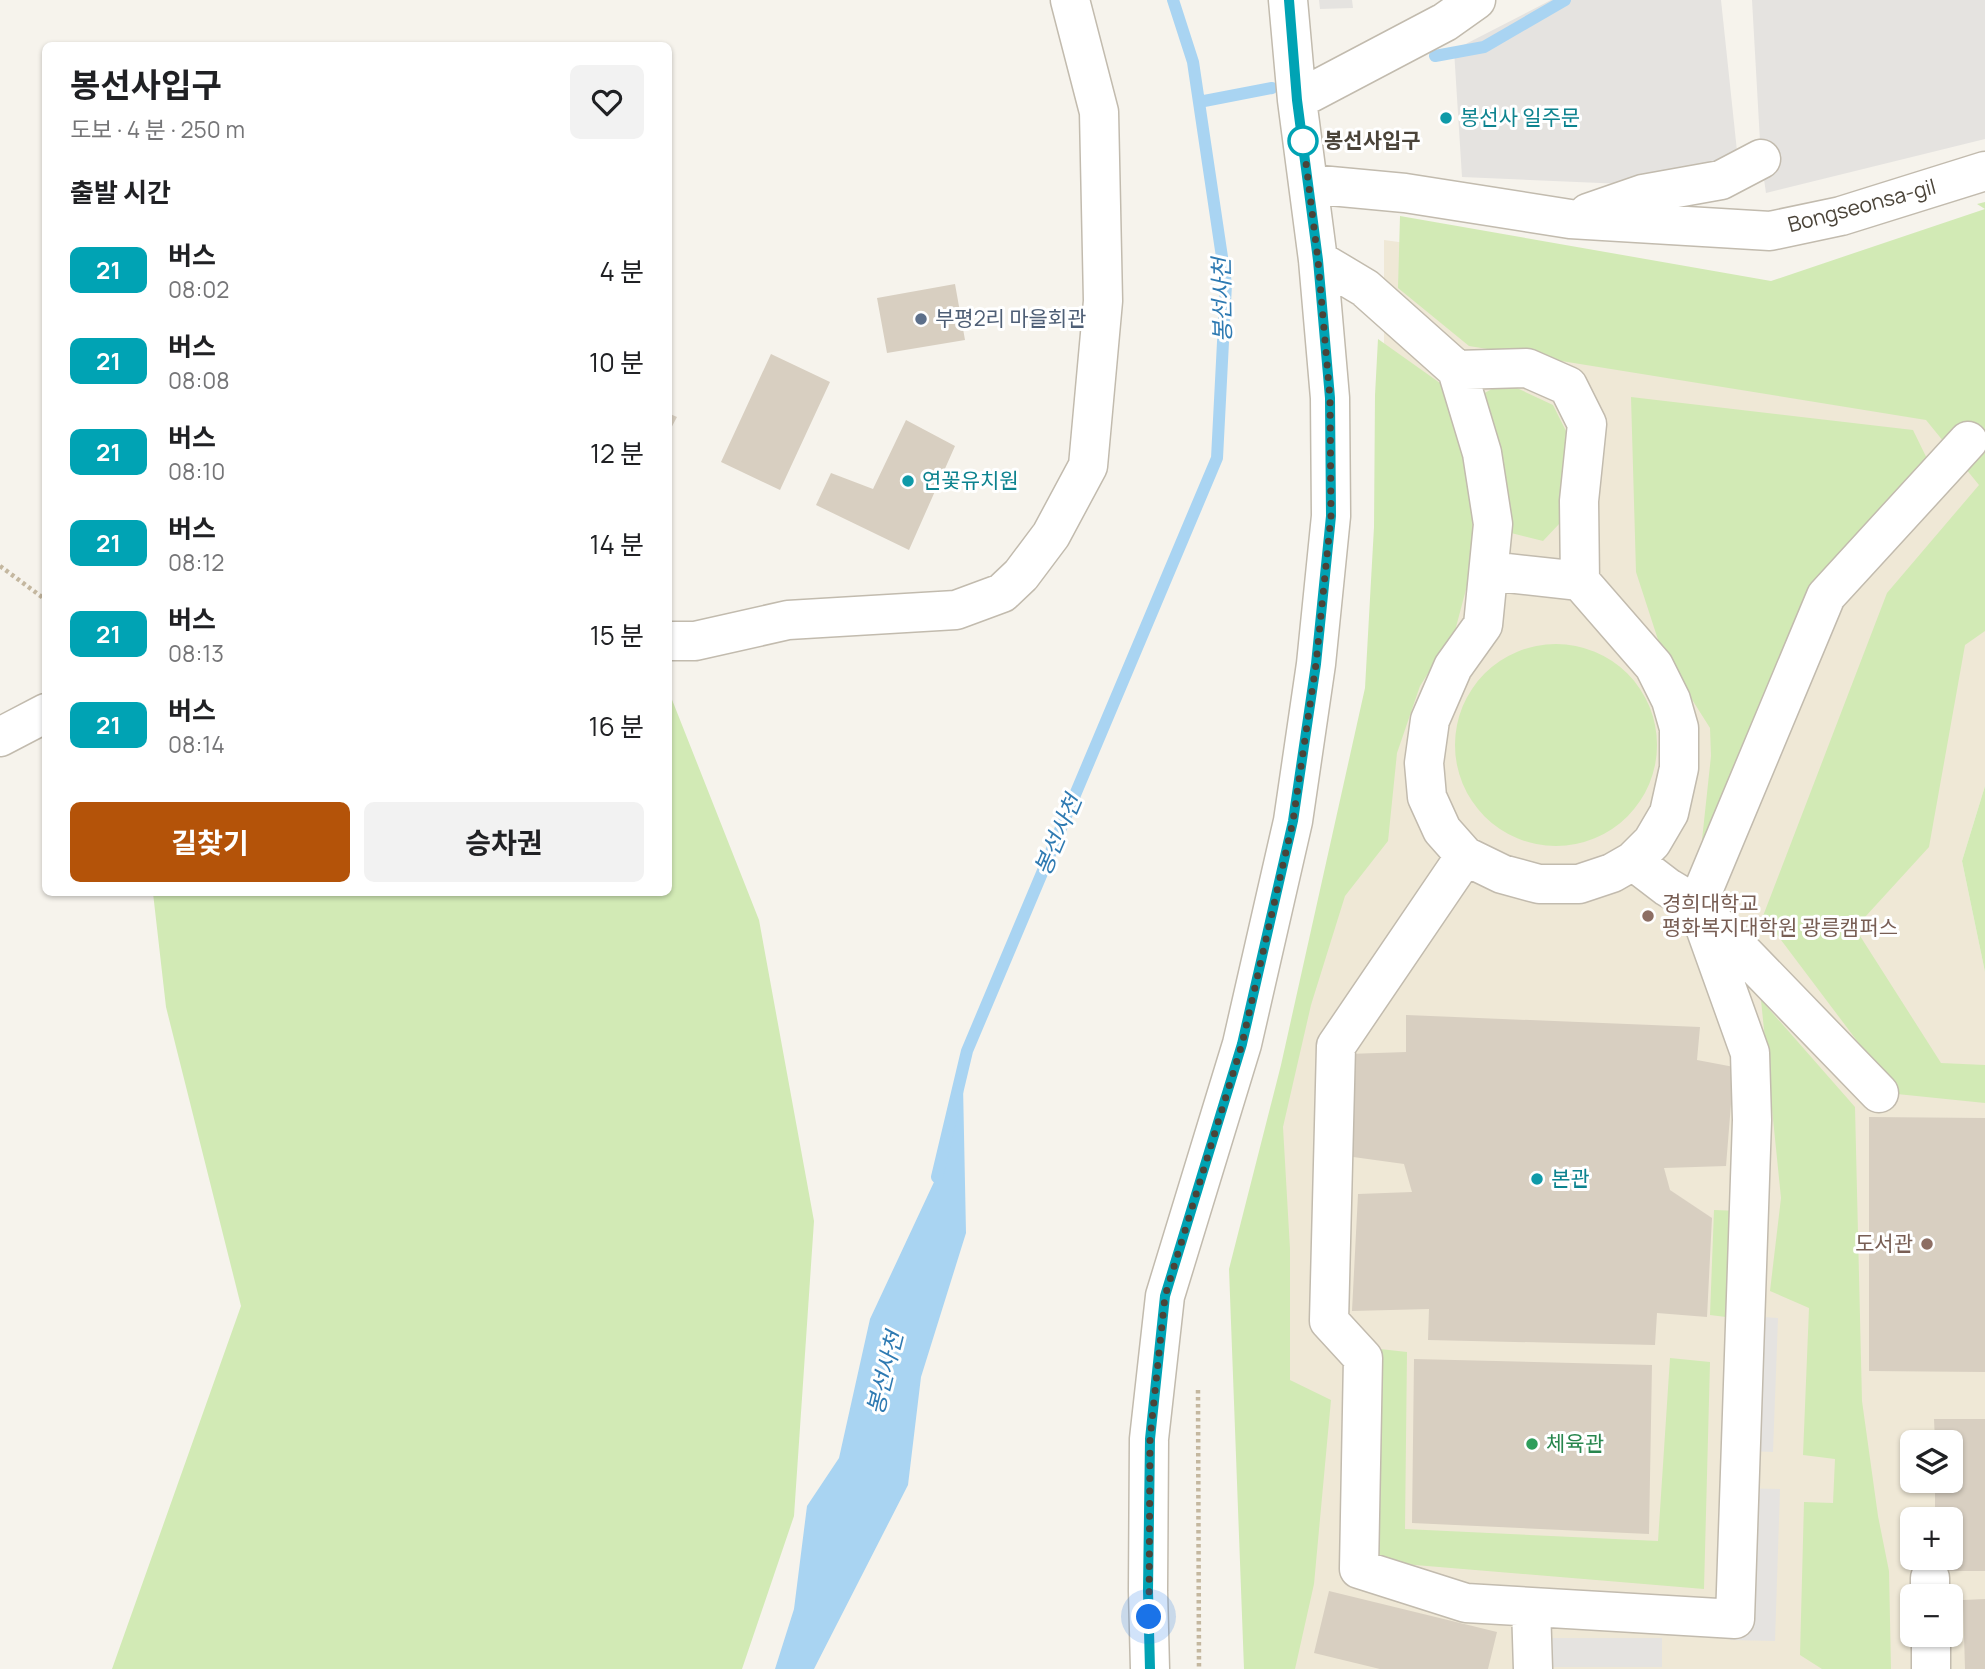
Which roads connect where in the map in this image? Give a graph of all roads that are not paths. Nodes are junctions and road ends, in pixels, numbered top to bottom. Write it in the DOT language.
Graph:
graph roads {
  1 [pos="1070,0"];
  2 [pos="1289,0"];
  3 [pos="1476,0"];
  4 [pos="1297,100"];
  5 [pos="1761,159"];
  6 [pos="1985,171"];
  7 [pos="1309,184"];
  8 [pos="1570,219"];
  9 [pos="1318,260"];
  10 [pos="1457,370"];
  11 [pos="1968,442"];
  12 [pos="1489,571"];
  13 [pos="1580,581"];
  14 [pos="672,641"];
  15 [pos="42,715"];
  16 [pos="0,737"];
  17 [pos="1465,856"];
  18 [pos="1633,861"];
  19 [pos="1697,905"];
  20 [pos="1879,1093"];
  21 [pos="1531,1607"];
  22 [pos="1931,1647"];
  23 [pos="1150,1669"];
  24 [pos="1533,1669"];
  25 [pos="1931,1669"];
  1 -- 14 [label="street"];
  2 -- 4 [label="street"];
  3 -- 4 [label="street"];
  4 -- 7 [label="street"];
  5 -- 8 [label="street, Bongseonsa-gil"];
  6 -- 8 [label="street, Bongseonsa-gil"];
  7 -- 8 [label="street, Bongseonsa-gil"];
  7 -- 9 [label="street"];
  9 -- 10 [label="street"];
  9 -- 23 [label="street"];
  10 -- 12 [label="street"];
  10 -- 13 [label="street"];
  11 -- 19 [label="street"];
  12 -- 13 [label="street"];
  12 -- 17 [label="street"];
  13 -- 18 [label="street"];
  15 -- 16 [label="street"];
  17 -- 18 [label="street"];
  17 -- 21 [label="street"];
  18 -- 19 [label="street"];
  19 -- 20 [label="street"];
  19 -- 21 [label="street"];
  21 -- 24 [label="street"];
  22 -- 25 [label="street"];
}
